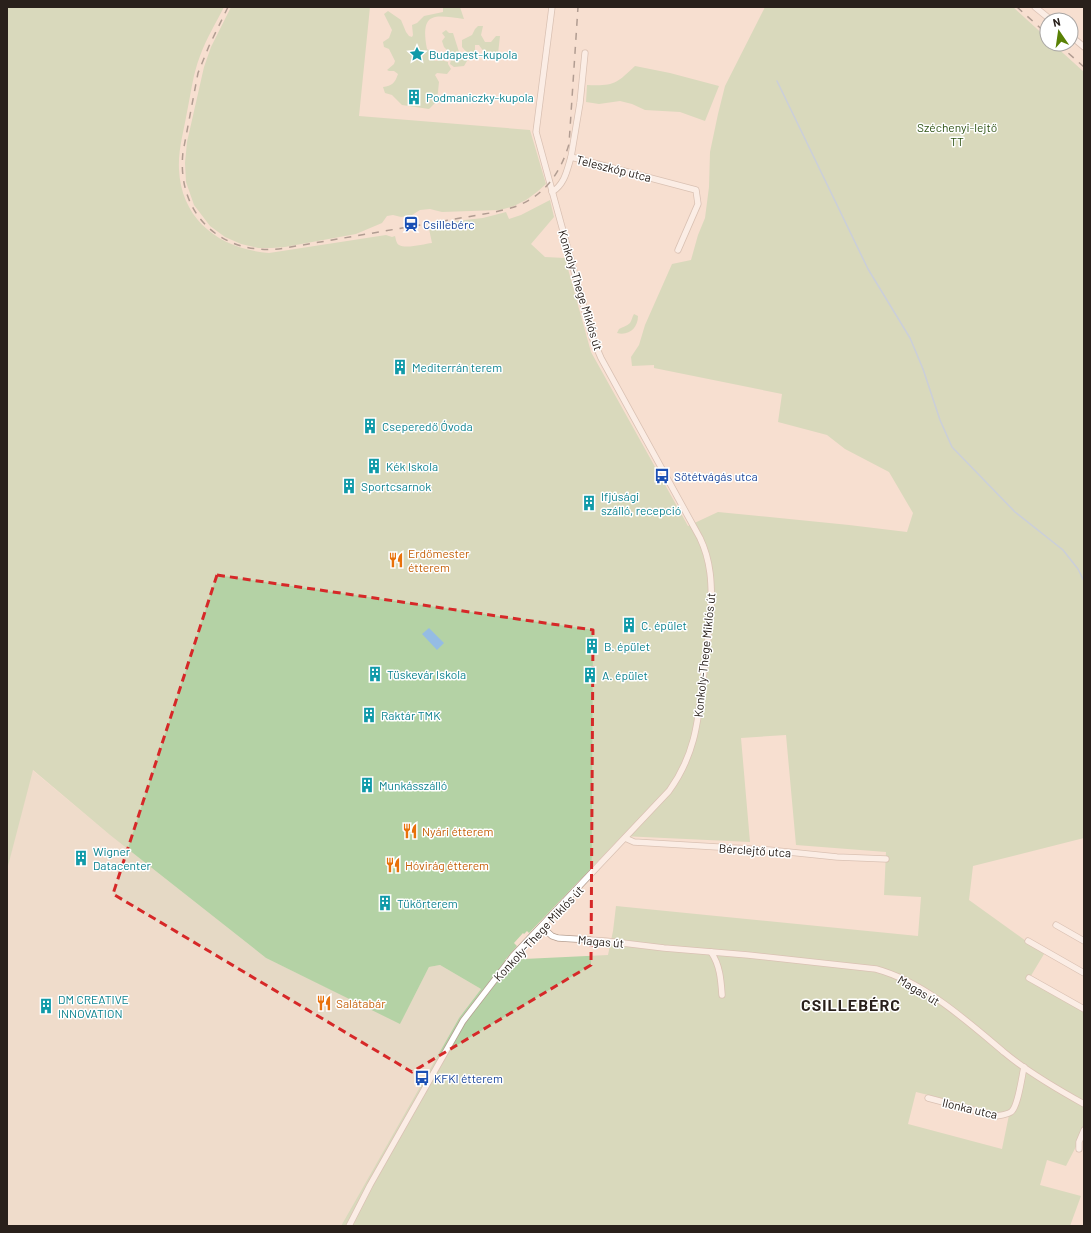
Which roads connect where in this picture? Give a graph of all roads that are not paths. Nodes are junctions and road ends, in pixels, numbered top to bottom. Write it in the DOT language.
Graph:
graph roads {
  1 [pos="552,7"];
  2 [pos="584,53"];
  3 [pos="571,157"];
  4 [pos="552,192"];
  5 [pos="678,250"];
  6 [pos="625,838"];
  7 [pos="886,859"];
  8 [pos="1056,925"];
  9 [pos="542,926"];
  10 [pos="1028,941"];
  11 [pos="1084,941"];
  12 [pos="711,952"];
  13 [pos="724,954"];
  14 [pos="717,962"];
  15 [pos="1084,973"];
  16 [pos="1029,978"];
  17 [pos="722,995"];
  18 [pos="1084,1010"];
  19 [pos="1024,1067"];
  20 [pos="928,1098"];
  21 [pos="1084,1104"];
  22 [pos="1084,1130"];
  23 [pos="1082,1143"];
  24 [pos="1079,1149"];
  25 [pos="349,1226"];
  1 -- 4 [label="street, Konkoly-Thege Miklós út"];
  2 -- 3 [label="street"];
  3 -- 4 [label="street, Teleszkóp utca"];
  3 -- 5 [label="street, Teleszkóp utca"];
  4 -- 6 [label="street, Konkoly-Thege Miklós út"];
  6 -- 7 [label="street, Bérclejtő utca"];
  6 -- 9 [label="street, Konkoly-Thege Miklós út"];
  8 -- 11 [label="street"];
  9 -- 12 [label="street, Magas út"];
  9 -- 25 [label="street, Konkoly-Thege Miklós út"];
  10 -- 15 [label="street"];
  12 -- 13 [label="street, Magas út"];
  12 -- 14 [label="street"];
  13 -- 14 [label="street"];
  13 -- 19 [label="street, Magas út"];
  14 -- 17 [label="street"];
  16 -- 18 [label="street"];
  19 -- 20 [label="street, Ilonka utca"];
  19 -- 21 [label="street, Magas út"];
  22 -- 23 [label="street"];
  23 -- 24 [label="street"];
}
